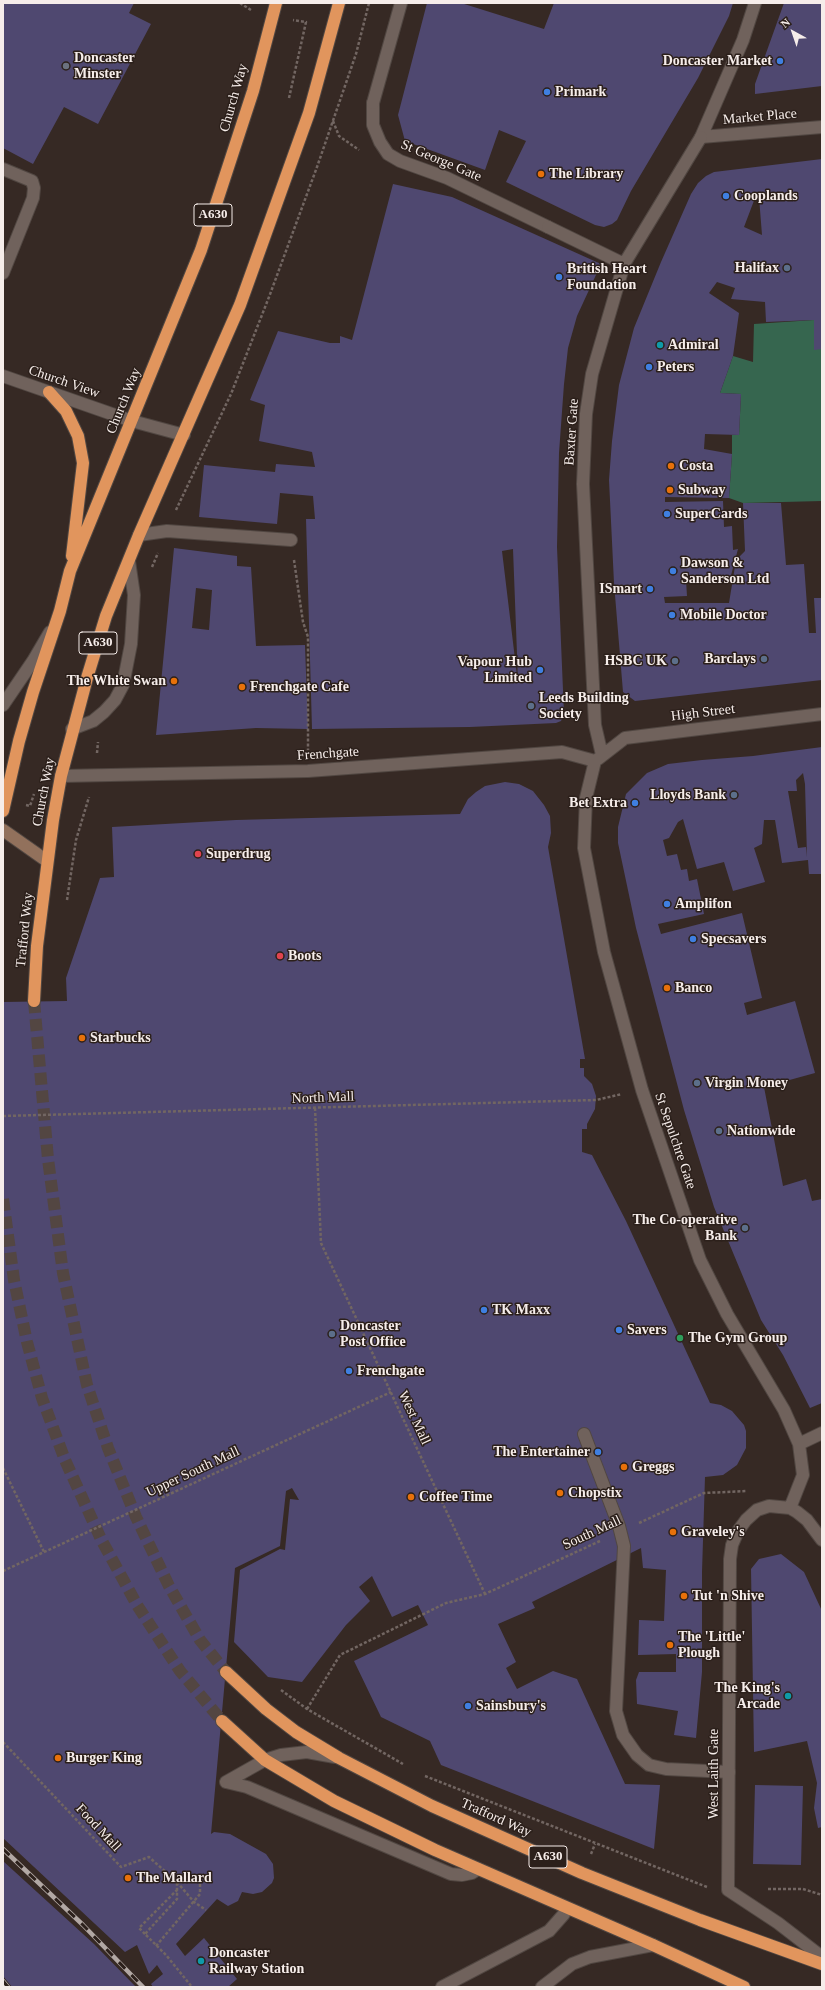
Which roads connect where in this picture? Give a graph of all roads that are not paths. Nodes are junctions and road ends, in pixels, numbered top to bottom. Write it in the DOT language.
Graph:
graph roads {
  1 [pos="276,3"];
  2 [pos="339,3"];
  3 [pos="401,3"];
  4 [pos="755,3"];
  5 [pos="822,127"];
  6 [pos="701,137"];
  7 [pos="3,169"];
  8 [pos="624,264"];
  9 [pos="3,274"];
  10 [pos="3,376"];
  11 [pos="49,392"];
  12 [pos="132,421"];
  13 [pos="184,435"];
  14 [pos="139,535"];
  15 [pos="291,540"];
  16 [pos="129,561"];
  17 [pos="70,571"];
  18 [pos="60,611"];
  19 [pos="3,705"];
  20 [pos="822,714"];
  21 [pos="72,729"];
  22 [pos="599,758"];
  23 [pos="61,776"];
  24 [pos="3,811"];
  25 [pos="3,830"];
  26 [pos="47,861"];
  27 [pos="34,1002"];
  28 [pos="822,1433"];
  29 [pos="584,1434"];
  30 [pos="798,1444"];
  31 [pos="790,1508"];
  32 [pos="822,1540"];
  33 [pos="226,1672"];
  34 [pos="222,1721"];
  35 [pos="339,1758"];
  36 [pos="265,1760"];
  37 [pos="729,1772"];
  38 [pos="478,1869"];
  39 [pos="564,1914"];
  40 [pos="653,1945"];
  41 [pos="822,1958"];
  42 [pos="822,1964"];
  43 [pos="442,1987"];
  44 [pos="542,1987"];
  45 [pos="744,1987"];
  1 -- 12 [label="highway, Church Way / A630"];
  2 -- 13 [label="highway, Church Way / A630"];
  3 -- 8 [label="street, St George Gate"];
  4 -- 6 [label="street, Baxter Gate"];
  5 -- 6 [label="street, Market Place"];
  6 -- 8 [label="street, Baxter Gate"];
  7 -- 9 [label="street"];
  8 -- 22 [label="street, Baxter Gate"];
  10 -- 11 [label="street, Church View"];
  11 -- 12 [label="street, Church View"];
  11 -- 17 [label="highway"];
  12 -- 13 [label="street, Church View"];
  12 -- 17 [label="highway, Church Way / A630"];
  13 -- 14 [label="highway, Church Way / A630"];
  14 -- 15 [label="street"];
  14 -- 16 [label="highway, Church Way / A630"];
  16 -- 21 [label="highway, Church Way / A630"];
  16 -- 21 [label="street, Church Way"];
  17 -- 18 [label="highway, Church Way / A630"];
  18 -- 19 [label="street"];
  18 -- 24 [label="highway, Church Way / A630"];
  20 -- 22 [label="street, High Street"];
  21 -- 23 [label="highway, Church Way / A630"];
  22 -- 23 [label="street, Frenchgate"];
  22 -- 30 [label="street, St Sepulchre Gate"];
  23 -- 26 [label="highway, Church Way / A630"];
  25 -- 26 [label="street"];
  26 -- 27 [label="highway, Trafford Way / A630"];
  28 -- 30 [label="street"];
  29 -- 37 [label="street"];
  30 -- 31 [label="street, St Sepulchre Gate"];
  31 -- 32 [label="street"];
  31 -- 37 [label="street, West Laith Gate"];
  33 -- 35 [label="highway, Trafford Way / A630"];
  34 -- 36 [label="highway"];
  35 -- 36 [label="street"];
  35 -- 42 [label="highway, Trafford Way / A630"];
  36 -- 38 [label="highway"];
  36 -- 38 [label="street"];
  37 -- 41 [label="street, West Laith Gate"];
  38 -- 40 [label="highway"];
  39 -- 43 [label="street"];
  40 -- 44 [label="street"];
  40 -- 45 [label="highway"];
}
